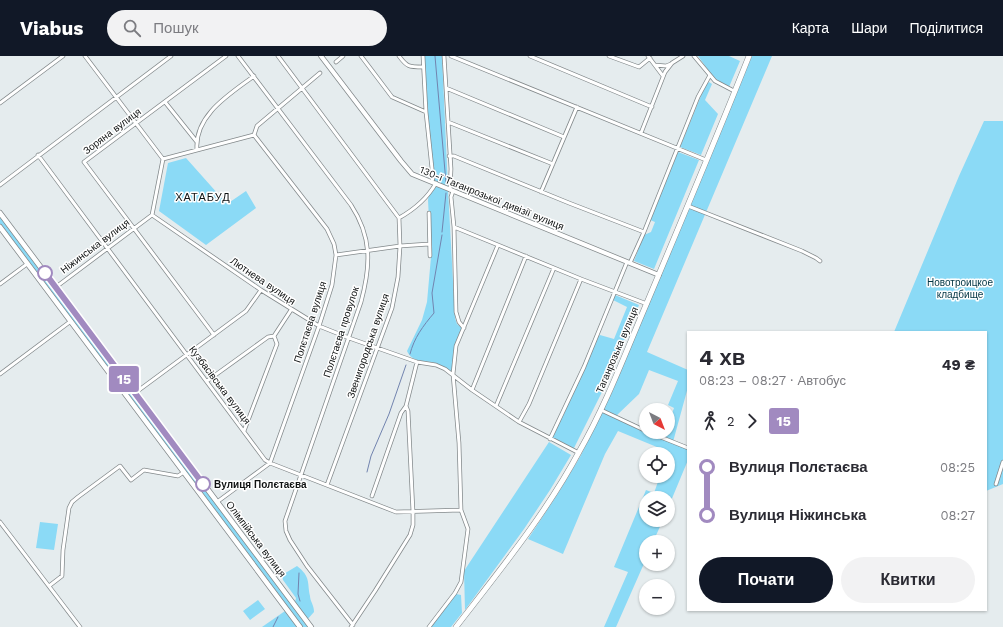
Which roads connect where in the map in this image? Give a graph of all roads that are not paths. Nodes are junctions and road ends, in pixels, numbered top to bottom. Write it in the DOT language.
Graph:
graph roads {
  1 [pos="63,56"];
  2 [pos="85,56"];
  3 [pos="171,56"];
  4 [pos="226,56"];
  5 [pos="238,56"];
  6 [pos="278,56"];
  7 [pos="321,56"];
  8 [pos="343,56"];
  9 [pos="361,56"];
  10 [pos="399,56"];
  11 [pos="423,56"];
  12 [pos="444,56"];
  13 [pos="451,56"];
  14 [pos="530,56"];
  15 [pos="609,56"];
  16 [pos="683,56"];
  17 [pos="694,56"];
  18 [pos="749,56"];
  19 [pos="649,57"];
  20 [pos="336,62"];
  21 [pos="672,63"];
  22 [pos="655,65"];
  23 [pos="423,67"];
  24 [pos="320,73"];
  25 [pos="254,76"];
  26 [pos="664,76"];
  27 [pos="710,76"];
  28 [pos="302,88"];
  29 [pos="446,88"];
  30 [pos="734,91"];
  31 [pos="116,97"];
  32 [pos="165,102"];
  33 [pos="0,103"];
  34 [pos="577,107"];
  35 [pos="652,107"];
  36 [pos="278,108"];
  37 [pos="426,112"];
  38 [pos="448,122"];
  39 [pos="136,124"];
  40 [pos="641,133"];
  41 [pos="254,135"];
  42 [pos="564,136"];
  43 [pos="197,142"];
  44 [pos="678,148"];
  45 [pos="197,150"];
  46 [pos="38,155"];
  47 [pos="449,156"];
  48 [pos="163,159"];
  49 [pos="706,160"];
  50 [pos="553,164"];
  51 [pos="434,182"];
  52 [pos="0,185"];
  53 [pos="451,190"];
  54 [pos="541,192"];
  55 [pos="687,205"];
  56 [pos="429,212"];
  57 [pos="0,213"];
  58 [pos="152,215"];
  59 [pos="399,218"];
  60 [pos="0,227"];
  61 [pos="454,227"];
  62 [pos="134,228"];
  63 [pos="644,232"];
  64 [pos="429,244"];
  65 [pos="498,245"];
  66 [pos="400,246"];
  67 [pos="107,248"];
  68 [pos="368,250"];
  69 [pos="336,254"];
  70 [pos="430,256"];
  71 [pos="526,256"];
  72 [pos="820,261"];
  73 [pos="629,263"];
  74 [pos="27,264"];
  75 [pos="554,268"];
  76 [pos="659,275"];
  77 [pos="581,279"];
  78 [pos="0,284"];
  79 [pos="56,287"];
  80 [pos="261,290"];
  81 [pos="48,292"];
  82 [pos="615,292"];
  83 [pos="647,304"];
  84 [pos="291,310"];
  85 [pos="71,321"];
  86 [pos="319,326"];
  87 [pos="464,328"];
  88 [pos="214,335"];
  89 [pos="274,336"];
  90 [pos="349,338"];
  91 [pos="378,348"];
  92 [pos="187,355"];
  93 [pos="417,362"];
  94 [pos="0,374"];
  95 [pos="452,374"];
  96 [pos="207,381"];
  97 [pos="472,390"];
  98 [pos="135,393"];
  99 [pos="406,406"];
  100 [pos="496,406"];
  101 [pos="601,410"];
  102 [pos="519,422"];
  103 [pos="639,428"];
  104 [pos="244,431"];
  105 [pos="550,439"];
  106 [pos="665,439"];
  107 [pos="687,448"];
  108 [pos="579,453"];
  109 [pos="1003,462"];
  110 [pos="270,463"];
  111 [pos="184,472"];
  112 [pos="301,474"];
  113 [pos="996,484"];
  114 [pos="327,485"];
  115 [pos="372,496"];
  116 [pos="217,502"];
  117 [pos="211,507"];
  118 [pos="461,510"];
  119 [pos="413,512"];
  120 [pos="0,522"];
  121 [pos="50,586"];
  122 [pos="352,626"];
  123 [pos="80,627"];
  124 [pos="300,627"];
  125 [pos="310,627"];
  126 [pos="429,627"];
  127 [pos="456,627"];
  1 -- 33 [label="street"];
  2 -- 31 [label="street"];
  3 -- 31 [label="street"];
  4 -- 32 [label="street, Зоряна вулиця"];
  5 -- 25 [label="street, Полєтаєва провулок"];
  6 -- 28 [label="street"];
  7 -- 51 [label="street, 130-ї Таганрозької дивізії вулиця"];
  8 -- 20 [label="street"];
  9 -- 37 [label="street"];
  10 -- 23 [label="street"];
  11 -- 23 [label="street"];
  12 -- 29 [label="street"];
  13 -- 34 [label="street"];
  14 -- 35 [label="street"];
  15 -- 19 [label="street"];
  16 -- 21 [label="street"];
  17 -- 27 [label="street"];
  18 -- 30 [label="highway, Таганрозька вулиця"];
  19 -- 22 [label="street"];
  21 -- 22 [label="street"];
  21 -- 26 [label="street"];
  22 -- 26 [label="street"];
  23 -- 37 [label="street"];
  24 -- 28 [label="street"];
  25 -- 36 [label="street, Полєтаєва провулок"];
  25 -- 43 [label="street"];
  26 -- 35 [label="street"];
  27 -- 30 [label="street"];
  27 -- 44 [label="street"];
  28 -- 36 [label="street"];
  28 -- 59 [label="street"];
  29 -- 38 [label="street"];
  29 -- 42 [label="street"];
  30 -- 49 [label="highway, Таганрозька вулиця"];
  31 -- 39 [label="street"];
  31 -- 46 [label="street"];
  32 -- 39 [label="street, Зоряна вулиця"];
  32 -- 43 [label="street"];
  34 -- 40 [label="street"];
  34 -- 42 [label="street"];
  35 -- 40 [label="street"];
  36 -- 41 [label="street"];
  36 -- 68 [label="street, Полєтаєва провулок"];
  37 -- 51 [label="street"];
  38 -- 47 [label="street"];
  38 -- 50 [label="street"];
  39 -- 48 [label="street"];
  39 -- 62 [label="street, Зоряна вулиця"];
  40 -- 44 [label="street"];
  41 -- 45 [label="street"];
  41 -- 69 [label="street, Полєтаєва вулиця"];
  42 -- 50 [label="street"];
  43 -- 45 [label="street"];
  44 -- 49 [label="street"];
  44 -- 63 [label="street"];
  45 -- 48 [label="street"];
  46 -- 52 [label="street"];
  46 -- 67 [label="street, Кузбасівська вулиця"];
  47 -- 53 [label="street"];
  47 -- 54 [label="street"];
  48 -- 58 [label="street"];
  49 -- 55 [label="highway, Таганрозька вулиця"];
  50 -- 54 [label="street"];
  51 -- 53 [label="street, 130-ї Таганрозької дивізії вулиця"];
  51 -- 59 [label="street"];
  53 -- 61 [label="street"];
  53 -- 73 [label="street, 130-ї Таганрозької дивізії вулиця"];
  54 -- 63 [label="street"];
  55 -- 72 [label="street"];
  55 -- 76 [label="highway, Таганрозька вулиця"];
  56 -- 64 [label="street"];
  57 -- 79 [label="main road, Олімпійська вулиця"];
  58 -- 62 [label="street, Ніжинська вулиця"];
  58 -- 80 [label="street, Лютнева вулиця"];
  59 -- 66 [label="street, Звенигородська вулиця"];
  60 -- 74 [label="main road, Олімпійська вулиця"];
  61 -- 65 [label="street"];
  61 -- 87 [label="street"];
  62 -- 67 [label="street, Ніжинська вулиця"];
  62 -- 88 [label="street, Зоряна вулиця"];
  63 -- 73 [label="street"];
  64 -- 66 [label="street"];
  64 -- 70 [label="street"];
  65 -- 71 [label="street"];
  65 -- 87 [label="street"];
  66 -- 68 [label="street"];
  66 -- 91 [label="street, Звенигородська вулиця"];
  67 -- 79 [label="street, Ніжинська вулиця"];
  67 -- 92 [label="street, Кузбасівська вулиця"];
  68 -- 69 [label="street"];
  68 -- 90 [label="street, Полєтаєва провулок"];
  69 -- 86 [label="street, Полєтаєва вулиця"];
  71 -- 75 [label="street"];
  71 -- 97 [label="street"];
  73 -- 76 [label="street, 130-ї Таганрозької дивізії вулиця"];
  73 -- 82 [label="street"];
  74 -- 78 [label="street"];
  74 -- 81 [label="main road, Олімпійська вулиця"];
  75 -- 77 [label="street"];
  75 -- 100 [label="street"];
  76 -- 83 [label="highway, Таганрозька вулиця"];
  77 -- 82 [label="street"];
  77 -- 102 [label="street"];
  79 -- 81 [label="main road, Ніжинська вулиця"];
  79 -- 98 [label="main road, Олімпійська вулиця"];
  80 -- 84 [label="street, Лютнева вулиця"];
  80 -- 88 [label="street"];
  81 -- 85 [label="main road, Олімпійська вулиця"];
  82 -- 83 [label="street"];
  82 -- 105 [label="street"];
  83 -- 101 [label="highway, Таганрозька вулиця"];
  84 -- 86 [label="street, Лютнева вулиця"];
  84 -- 89 [label="street"];
  85 -- 94 [label="street"];
  85 -- 111 [label="main road, Олімпійська вулиця"];
  86 -- 90 [label="street, Лютнева вулиця"];
  86 -- 110 [label="street, Полєтаєва вулиця"];
  87 -- 95 [label="street"];
  88 -- 92 [label="street"];
  89 -- 96 [label="street"];
  89 -- 104 [label="street"];
  90 -- 91 [label="street, Лютнева вулиця"];
  90 -- 112 [label="street, Полєтаєва провулок"];
  91 -- 93 [label="street, Лютнева вулиця"];
  91 -- 114 [label="street, Звенигородська вулиця"];
  92 -- 96 [label="street, Кузбасівська вулиця"];
  92 -- 98 [label="street"];
  93 -- 95 [label="street, Лютнева вулиця"];
  93 -- 99 [label="street"];
  95 -- 97 [label="street, Лютнева вулиця"];
  95 -- 118 [label="street"];
  96 -- 104 [label="street, Кузбасівська вулиця"];
  97 -- 100 [label="street, Лютнева вулиця"];
  98 -- 116 [label="main road, Олімпійська вулиця"];
  99 -- 115 [label="street"];
  99 -- 119 [label="street"];
  100 -- 102 [label="street, Лютнева вулиця"];
  101 -- 103 [label="street"];
  101 -- 108 [label="highway, Таганрозька вулиця"];
  102 -- 105 [label="street, Лютнева вулиця"];
  104 -- 110 [label="street, Кузбасівська вулиця"];
  105 -- 108 [label="street, Лютнева вулиця"];
  106 -- 107 [label="street"];
  108 -- 127 [label="highway, Таганрозька вулиця"];
  109 -- 113 [label="street"];
  110 -- 112 [label="street, Кузбасівська вулиця"];
  110 -- 116 [label="street"];
  111 -- 117 [label="main road, Олімпійська вулиця"];
  111 -- 121 [label="street"];
  112 -- 114 [label="street, Кузбасівська вулиця"];
  112 -- 122 [label="street, Полєтаєва провулок"];
  114 -- 119 [label="street, Кузбасівська вулиця"];
  116 -- 117 [label="main road"];
  116 -- 125 [label="main road, Олімпійська вулиця"];
  117 -- 124 [label="main road, Олімпійська вулиця"];
  118 -- 119 [label="street, Кузбасівська вулиця"];
  118 -- 126 [label="street"];
  119 -- 122 [label="street"];
  120 -- 121 [label="street"];
  121 -- 123 [label="street"];
}
